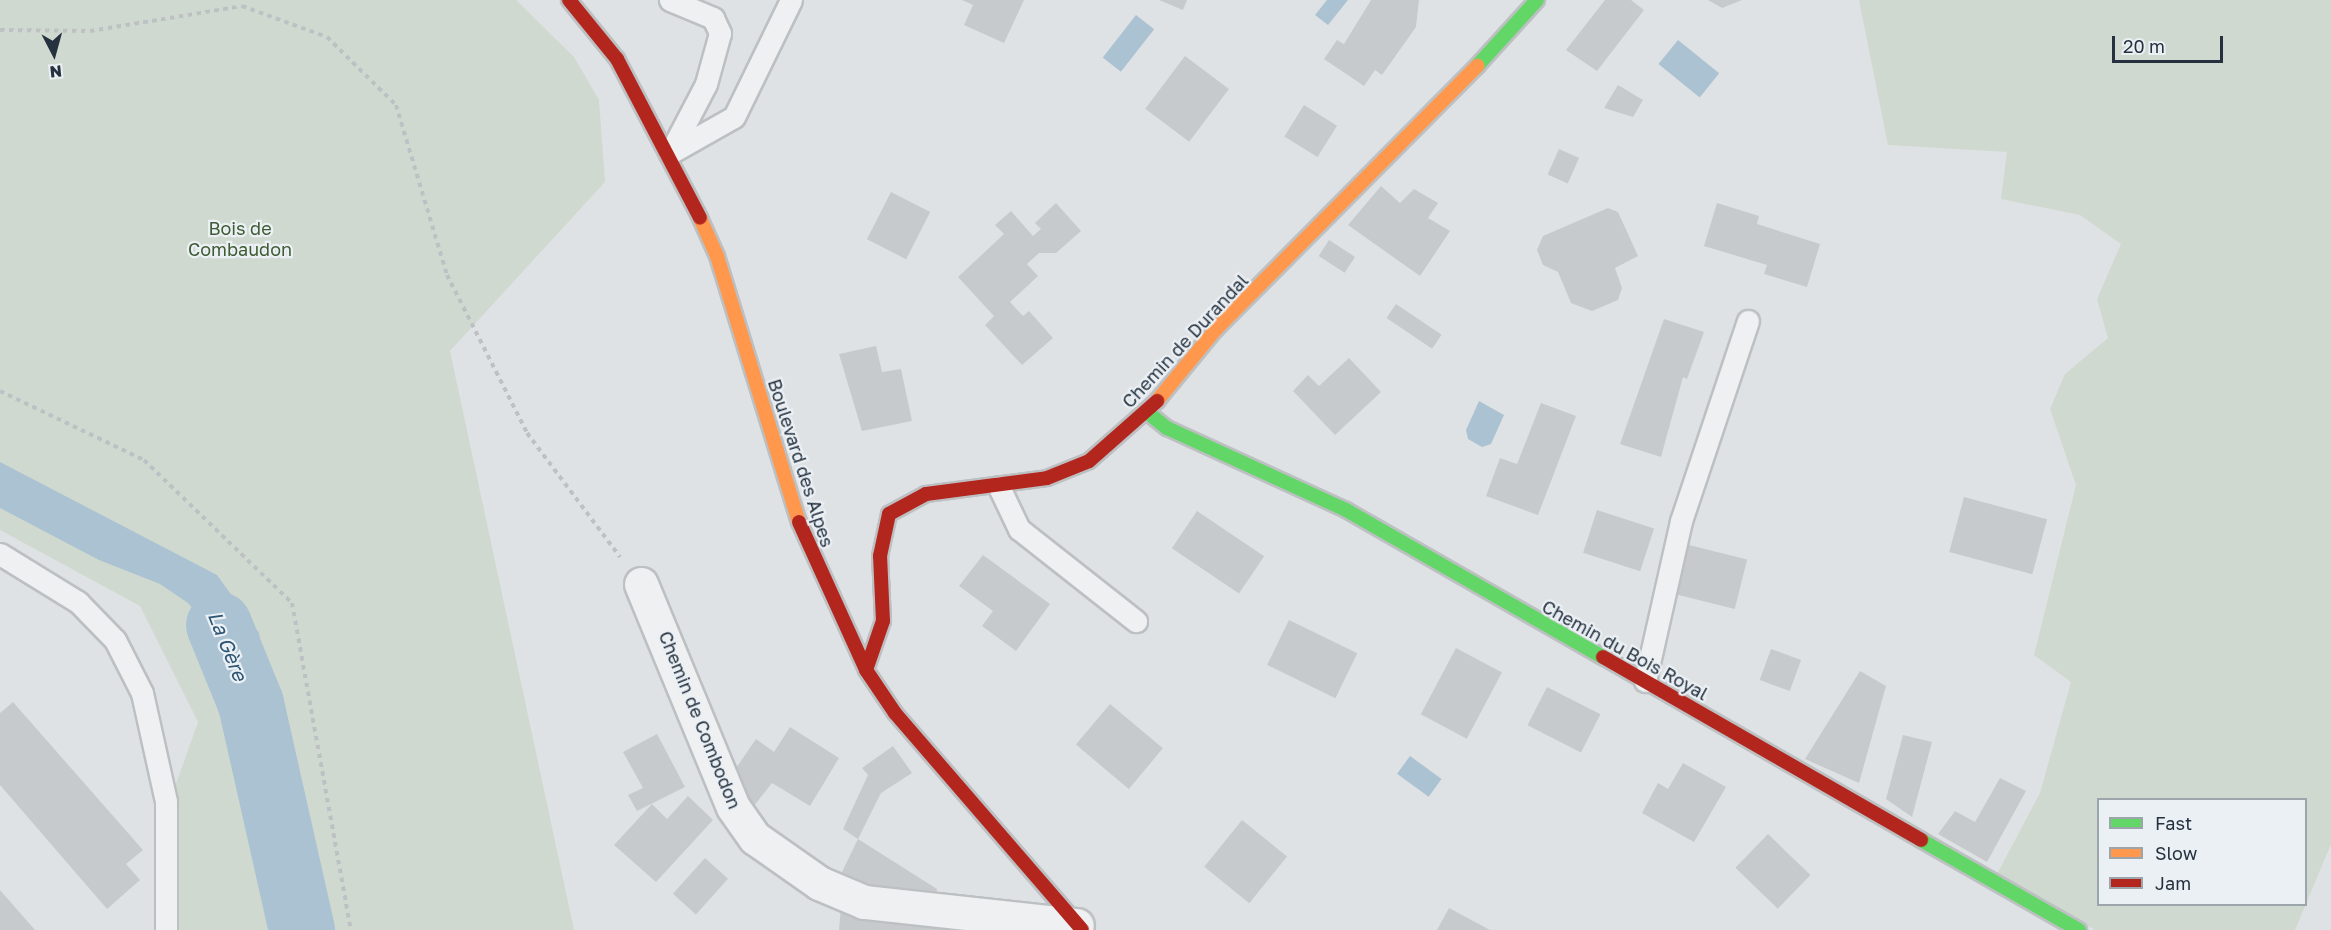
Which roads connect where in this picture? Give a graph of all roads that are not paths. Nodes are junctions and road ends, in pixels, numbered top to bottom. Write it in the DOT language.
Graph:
graph roads {
  1 [pos="569,0"];
  2 [pos="670,0"];
  3 [pos="791,0"];
  4 [pos="1537,0"];
  5 [pos="670,153"];
  6 [pos="1748,321"];
  7 [pos="1147,412"];
  8 [pos="999,487"];
  9 [pos="0,554"];
  10 [pos="641,584"];
  11 [pos="1136,621"];
  12 [pos="866,670"];
  13 [pos="1645,681"];
  14 [pos="1079,928"];
  15 [pos="166,930"];
  16 [pos="2079,930"];
  1 -- 5 [label="street, Boulevard des Alpes"];
  2 -- 5 [label="lane"];
  3 -- 5 [label="lane"];
  4 -- 7 [label="street, Chemin de Durandal"];
  5 -- 12 [label="street, Boulevard des Alpes"];
  6 -- 13 [label="lane"];
  7 -- 8 [label="street, Chemin de Durandal"];
  7 -- 13 [label="street, Chemin du Bois Royal"];
  8 -- 11 [label="lane"];
  8 -- 12 [label="street, Chemin de Durandal"];
  9 -- 15 [label="lane"];
  10 -- 14 [label="street, Chemin de Combodon"];
  12 -- 14 [label="street, Boulevard des Alpes"];
  13 -- 16 [label="street, Chemin du Bois Royal"];
}
